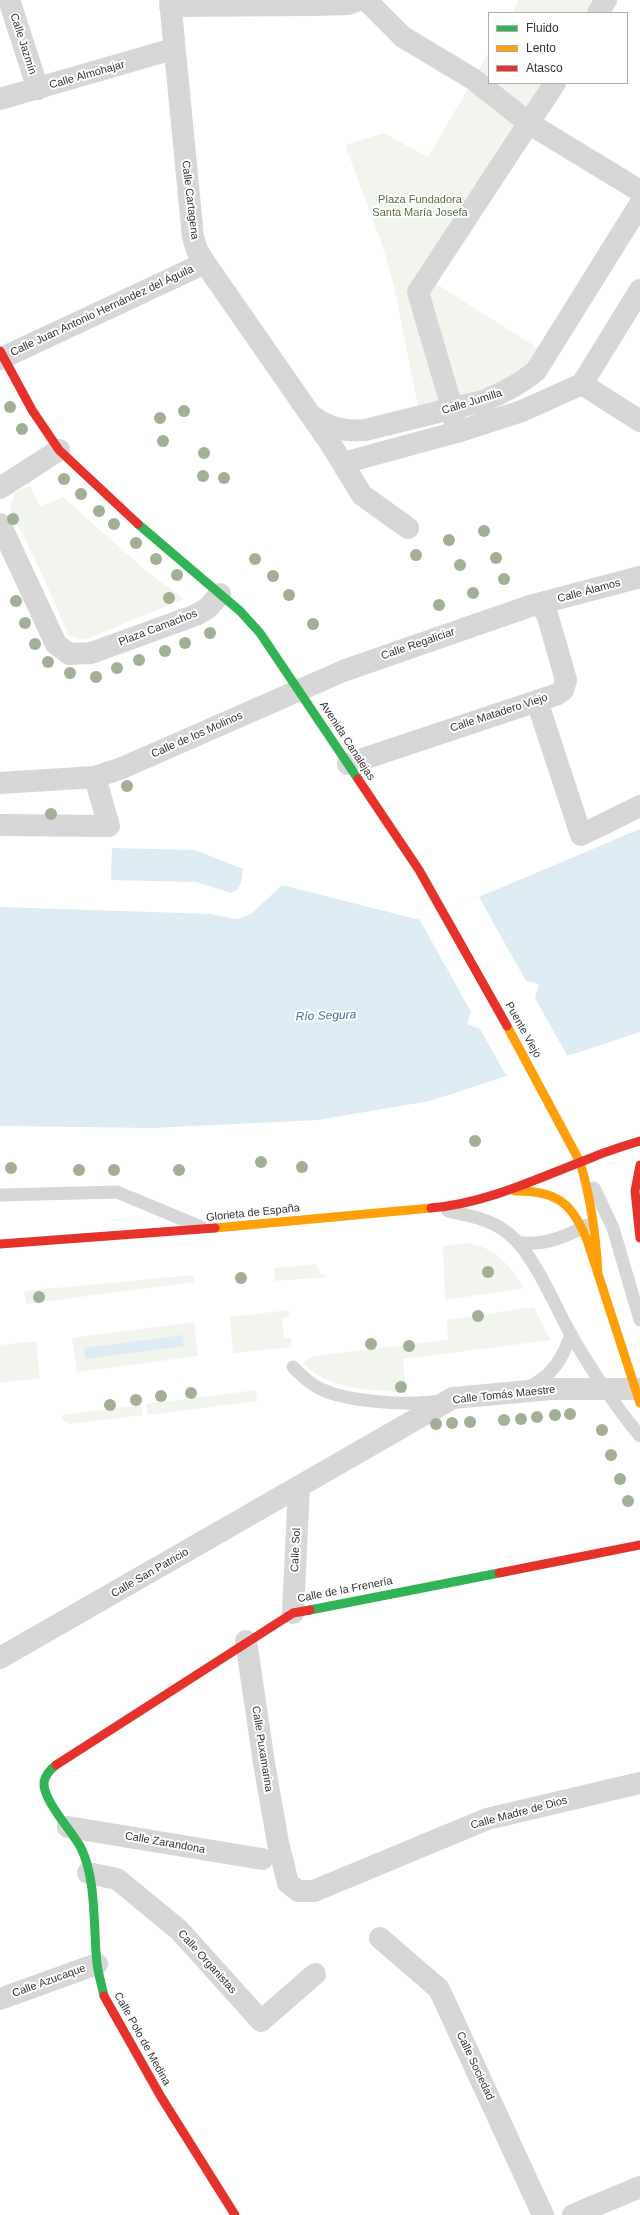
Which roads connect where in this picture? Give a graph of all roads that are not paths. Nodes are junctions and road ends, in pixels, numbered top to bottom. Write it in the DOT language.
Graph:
graph roads {
  1 [pos="9,0"];
  2 [pos="359,0"];
  3 [pos="366,0"];
  4 [pos="606,0"];
  5 [pos="170,3"];
  6 [pos="599,12"];
  7 [pos="173,49"];
  8 [pos="554,84"];
  9 [pos="38,89"];
  10 [pos="0,99"];
  11 [pos="530,124"];
  12 [pos="640,191"];
  13 [pos="640,204"];
  14 [pos="205,264"];
  15 [pos="640,290"];
  16 [pos="1,356"];
  17 [pos="582,384"];
  18 [pos="452,408"];
  19 [pos="308,413"];
  20 [pos="640,421"];
  21 [pos="457,432"];
  22 [pos="59,450"];
  23 [pos="343,463"];
  24 [pos="0,488"];
  25 [pos="0,524"];
  26 [pos="408,528"];
  27 [pos="640,577"];
  28 [pos="220,594"];
  29 [pos="539,604"];
  30 [pos="299,690"];
  31 [pos="537,701"];
  32 [pos="348,764"];
  33 [pos="95,778"];
  34 [pos="0,783"];
  35 [pos="640,806"];
  36 [pos="0,825"];
  37 [pos="443,910"];
  38 [pos="640,1141"];
  39 [pos="580,1162"];
  40 [pos="640,1164"];
  41 [pos="506,1192"];
  42 [pos="0,1195"];
  43 [pos="598,1196"];
  44 [pos="427,1208"];
  45 [pos="594,1218"];
  46 [pos="582,1228"];
  47 [pos="206,1229"];
  48 [pos="640,1238"];
  49 [pos="517,1242"];
  50 [pos="0,1244"];
  51 [pos="598,1274"];
  52 [pos="640,1320"];
  53 [pos="571,1334"];
  54 [pos="292,1367"];
  55 [pos="639,1387"];
  56 [pos="604,1388"];
  57 [pos="520,1392"];
  58 [pos="453,1398"];
  59 [pos="640,1436"];
  60 [pos="299,1487"];
  61 [pos="640,1545"];
  62 [pos="293,1613"];
  63 [pos="246,1641"];
  64 [pos="0,1658"];
  65 [pos="49,1771"];
  66 [pos="640,1783"];
  67 [pos="68,1827"];
  68 [pos="272,1858"];
  69 [pos="88,1873"];
  70 [pos="336,1882"];
  71 [pos="380,1938"];
  72 [pos="97,1964"];
  73 [pos="315,1974"];
  74 [pos="0,1999"];
  75 [pos="640,2187"];
  76 [pos="235,2215"];
  77 [pos="543,2215"];
  78 [pos="573,2215"];
  1 -- 9 [label="street, Calle Jazmín"];
  2 -- 5 [label="street"];
  3 -- 11 [label="street"];
  4 -- 6 [label="street"];
  5 -- 7 [label="street, Calle Cartagena"];
  7 -- 9 [label="street, Calle Almohajar"];
  7 -- 14 [label="street, Calle Cartagena"];
  8 -- 11 [label="street"];
  9 -- 10 [label="street, Calle Almohajar"];
  11 -- 12 [label="street"];
  11 -- 18 [label="street"];
  13 -- 18 [label="street, Calle Jumilla"];
  14 -- 16 [label="street, Calle Juan Antonio Hernández del Águila"];
  14 -- 19 [label="street, Calle Cartagena"];
  15 -- 17 [label="street"];
  16 -- 22 [label="street"];
  17 -- 20 [label="street"];
  17 -- 21 [label="street"];
  18 -- 19 [label="street, Calle Jumilla"];
  18 -- 21 [label="street"];
  19 -- 23 [label="street, Calle Cartagena"];
  21 -- 23 [label="street"];
  22 -- 24 [label="street"];
  22 -- 28 [label="street"];
  23 -- 26 [label="street, Calle Cartagena"];
  25 -- 28 [label="street, Plaza Camachos"];
  27 -- 29 [label="street, Calle Álamos"];
  28 -- 30 [label="street, Avenida Canalejas"];
  29 -- 30 [label="street, Calle Regaliciar"];
  29 -- 31 [label="street, Calle Matadero Viejo"];
  30 -- 32 [label="street, Avenida Canalejas"];
  30 -- 33 [label="street, Calle de los Molinos"];
  31 -- 32 [label="street, Calle Matadero Viejo"];
  31 -- 35 [label="street"];
  32 -- 37 [label="street, Avenida Canalejas"];
  33 -- 34 [label="street, Calle de los Molinos"];
  33 -- 36 [label="street"];
  37 -- 39 [label="street, Puente Viejo"];
  38 -- 39 [label="street"];
  39 -- 41 [label="street"];
  39 -- 43 [label="lane"];
  39 -- 45 [label="street, Puente Viejo"];
  40 -- 48 [label="street"];
  41 -- 44 [label="street, Glorieta de España"];
  41 -- 46 [label="street"];
  42 -- 47 [label="lane"];
  43 -- 45 [label="lane"];
  43 -- 52 [label="lane"];
  44 -- 47 [label="street, Glorieta de España"];
  44 -- 49 [label="lane"];
  45 -- 46 [label="lane"];
  45 -- 51 [label="street, Puente Viejo"];
  46 -- 49 [label="lane"];
  46 -- 51 [label="street"];
  47 -- 50 [label="street, Glorieta de España"];
  49 -- 53 [label="lane"];
  51 -- 55 [label="street"];
  53 -- 56 [label="lane"];
  53 -- 57 [label="lane"];
  54 -- 58 [label="lane"];
  55 -- 56 [label="street, Calle Tomás Maestre"];
  56 -- 57 [label="street, Calle Tomás Maestre"];
  56 -- 59 [label="lane"];
  57 -- 58 [label="street, Calle Tomás Maestre"];
  58 -- 60 [label="street, Calle Tomás Maestre"];
  60 -- 62 [label="street, Calle Sol"];
  60 -- 64 [label="street, Calle San Patricio"];
  61 -- 62 [label="street, Calle de la Frenería"];
  62 -- 63 [label="street, Calle de la Frenería"];
  63 -- 65 [label="street, Calle de la Frenería"];
  63 -- 68 [label="street, Calle Puxamarina"];
  65 -- 67 [label="street, Calle Polo de Medina"];
  66 -- 70 [label="street, Calle Madre de Dios"];
  67 -- 68 [label="street, Calle Zarandona"];
  67 -- 69 [label="street, Calle Polo de Medina"];
  68 -- 70 [label="street, Calle Puxamarina"];
  69 -- 72 [label="street, Calle Polo de Medina"];
  69 -- 73 [label="street, Calle Organistas"];
  71 -- 77 [label="street, Calle Sociedad"];
  72 -- 74 [label="street, Calle Azucaque"];
  72 -- 76 [label="street, Calle Polo de Medina"];
  75 -- 78 [label="street"];
}
